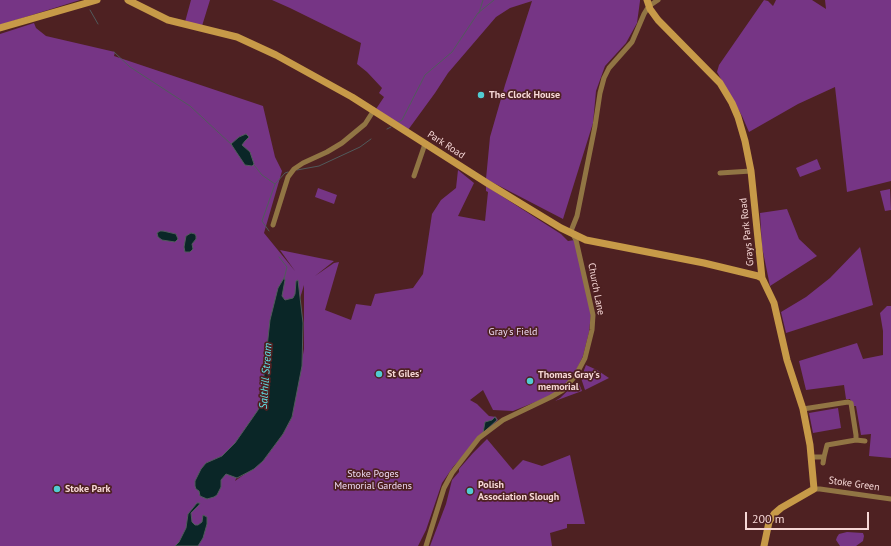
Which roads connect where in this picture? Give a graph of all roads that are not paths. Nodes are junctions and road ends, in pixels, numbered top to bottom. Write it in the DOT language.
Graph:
graph roads {
  1 [pos="97,0"];
  2 [pos="128,0"];
  3 [pos="658,0"];
  4 [pos="649,5"];
  5 [pos="0,28"];
  6 [pos="374,110"];
  7 [pos="426,144"];
  8 [pos="751,171"];
  9 [pos="720,173"];
  10 [pos="414,176"];
  11 [pos="273,224"];
  12 [pos="572,234"];
  13 [pos="762,278"];
  14 [pos="803,409"];
  15 [pos="856,440"];
  16 [pos="865,441"];
  17 [pos="824,457"];
  18 [pos="811,458"];
  19 [pos="823,463"];
  20 [pos="814,489"];
  21 [pos="891,499"];
  22 [pos="426,546"];
  23 [pos="764,546"];
  1 -- 5 [label="main road"];
  2 -- 6 [label="main road, Park Road"];
  3 -- 4 [label="street"];
  4 -- 8 [label="main road, Grays Park Road"];
  4 -- 12 [label="street"];
  6 -- 7 [label="main road, Park Road"];
  6 -- 11 [label="street"];
  7 -- 10 [label="street"];
  7 -- 12 [label="main road, Park Road"];
  8 -- 9 [label="street"];
  8 -- 13 [label="main road, Grays Park Road"];
  12 -- 13 [label="main road, Park Road"];
  12 -- 22 [label="street, Church Lane"];
  13 -- 14 [label="main road, Grays Park Road"];
  14 -- 15 [label="street"];
  14 -- 18 [label="main road, Grays Park Road"];
  15 -- 16 [label="street"];
  15 -- 17 [label="street"];
  17 -- 18 [label="street"];
  17 -- 19 [label="street"];
  18 -- 20 [label="main road, Grays Park Road"];
  20 -- 21 [label="street, Stoke Green"];
  20 -- 23 [label="main road"];
}
